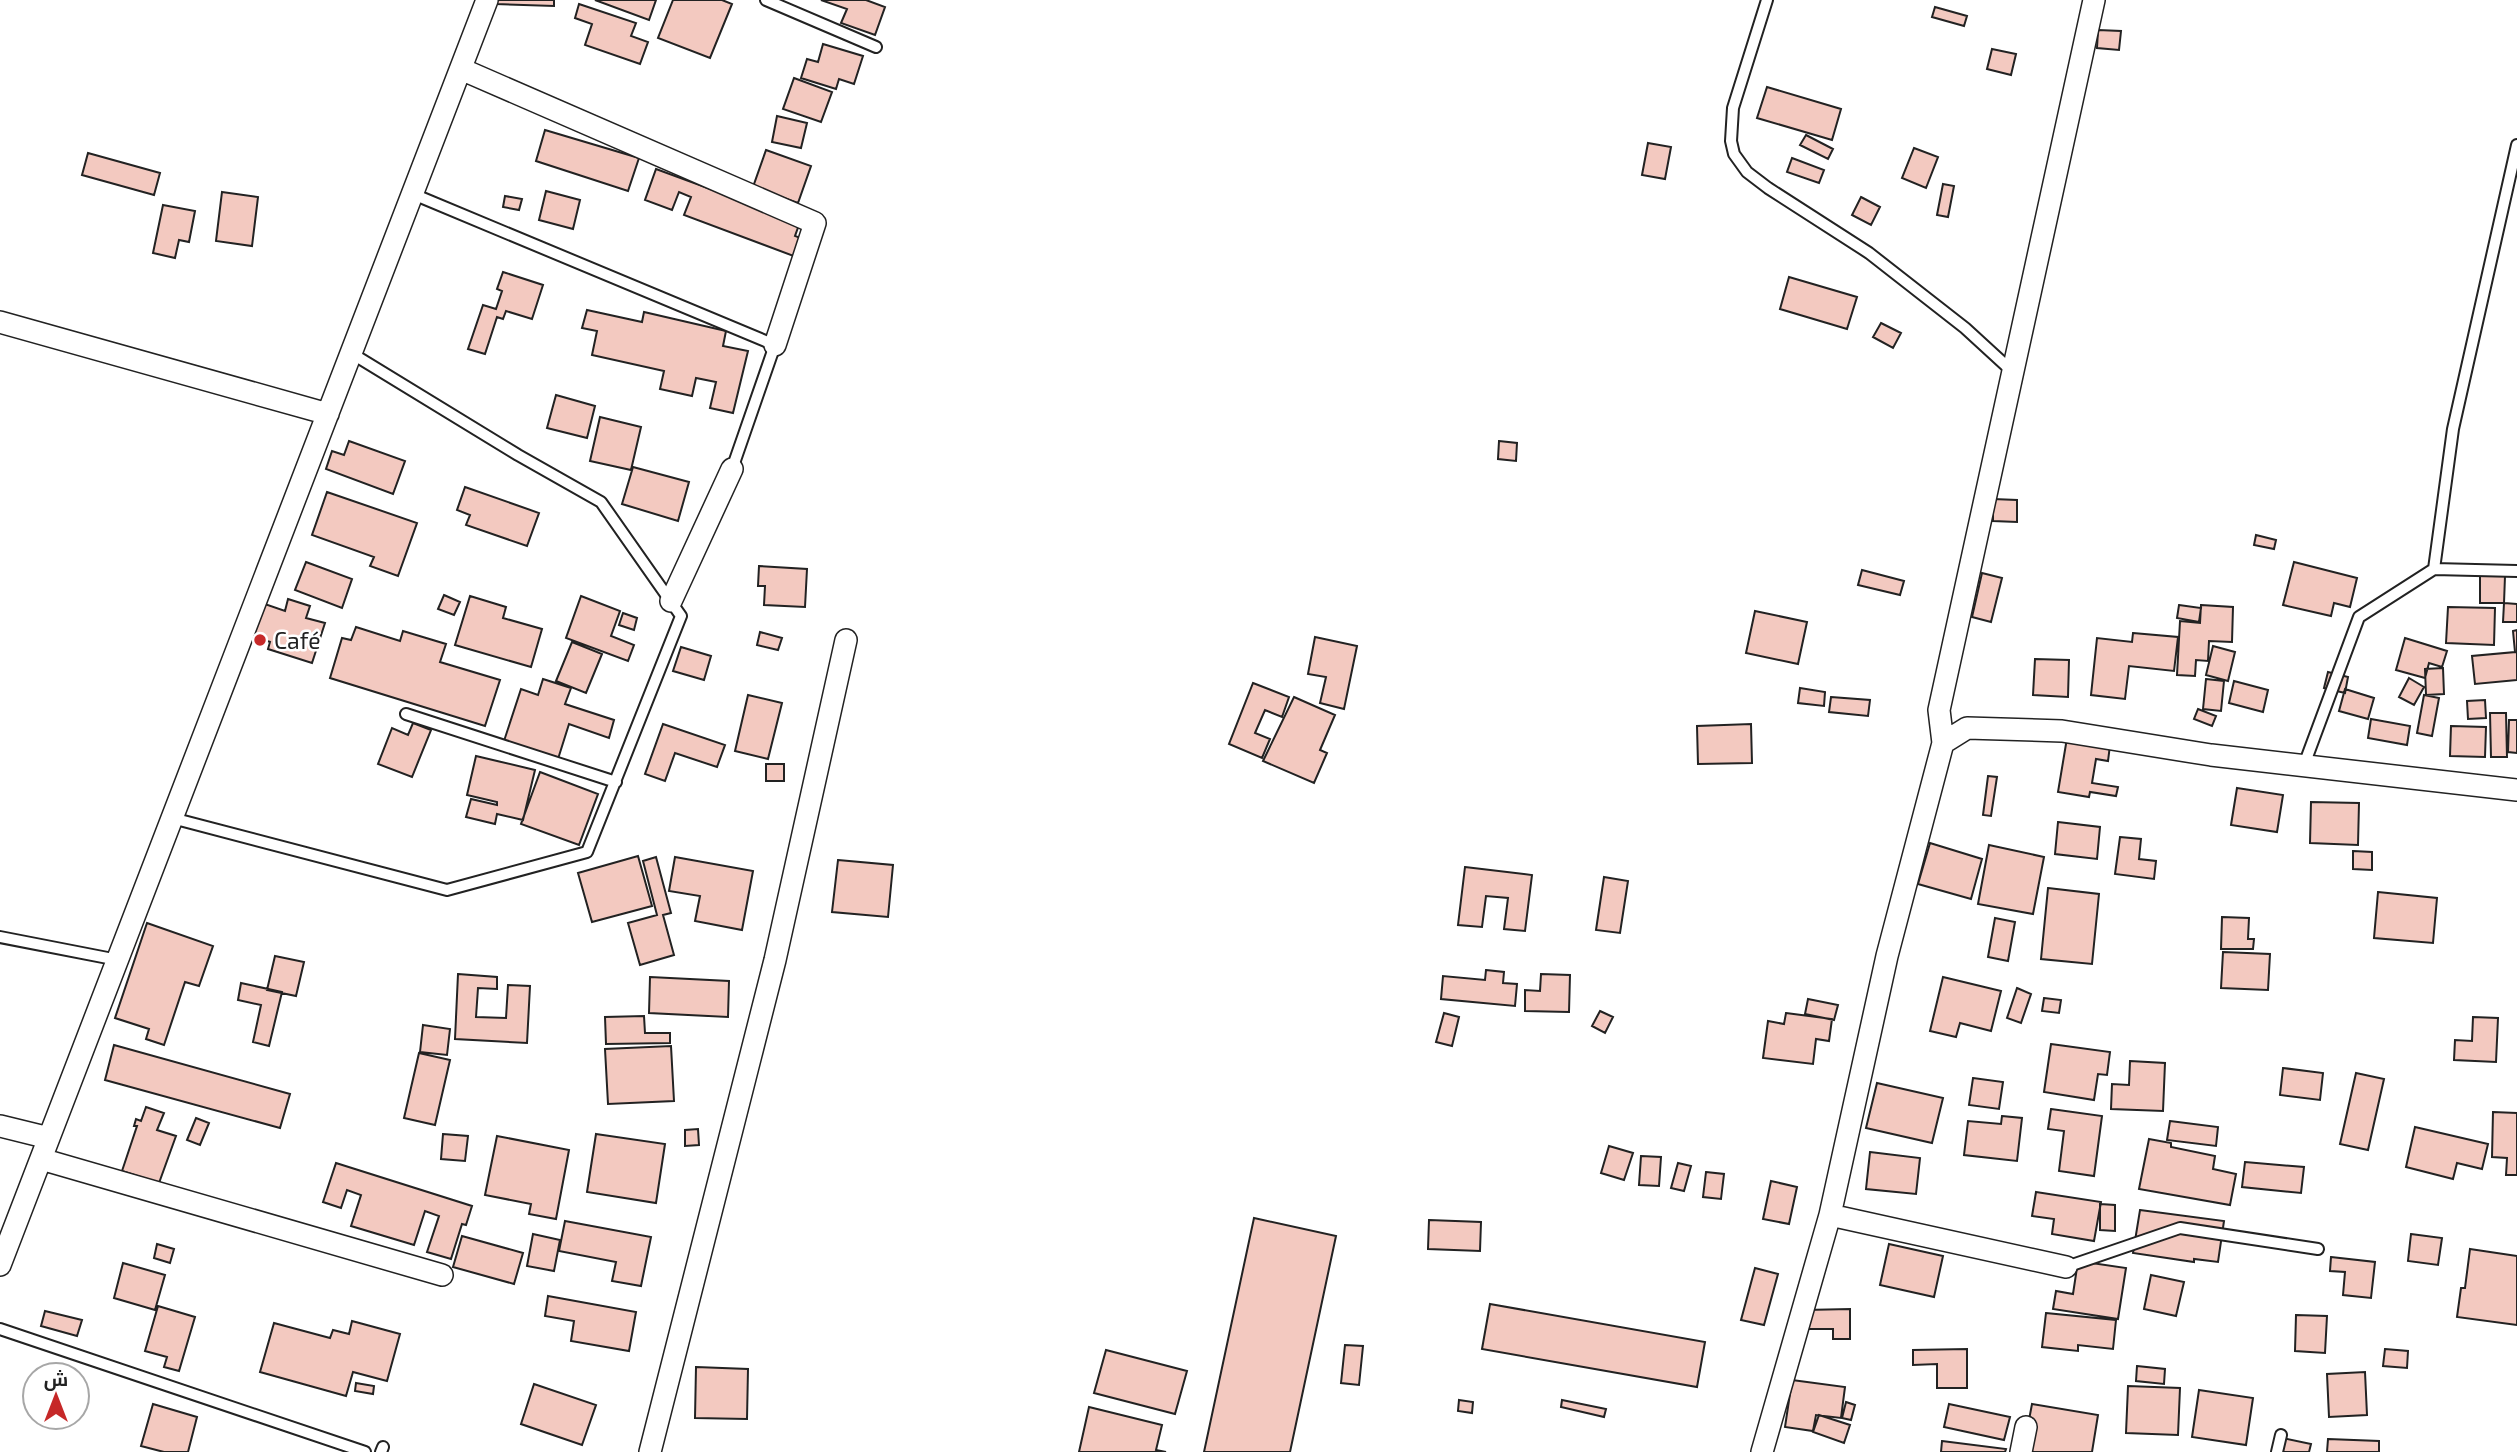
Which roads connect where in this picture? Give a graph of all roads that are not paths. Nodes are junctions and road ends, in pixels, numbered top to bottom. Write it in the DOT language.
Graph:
graph roads {
  1 [pos="488,0"];
  2 [pos="766,0"];
  3 [pos="1768,0"];
  4 [pos="2094,0"];
  5 [pos="876,47"];
  6 [pos="461,69"];
  7 [pos="2517,145"];
  8 [pos="413,194"];
  9 [pos="0,322"];
  10 [pos="775,345"];
  11 [pos="351,354"];
  12 [pos="2013,372"];
  13 [pos="328,414"];
  14 [pos="732,469"];
  15 [pos="2434,569"];
  16 [pos="2517,571"];
  17 [pos="671,601"];
  18 [pos="846,640"];
  19 [pos="406,714"];
  20 [pos="1943,743"];
  21 [pos="2304,765"];
  22 [pos="616,782"];
  23 [pos="2517,790"];
  24 [pos="173,818"];
  25 [pos="0,937"];
  26 [pos="118,960"];
  27 [pos="0,1126"];
  28 [pos="49,1138"];
  29 [pos="41,1159"];
  30 [pos="1830,1215"];
  31 [pos="2318,1249"];
  32 [pos="0,1265"];
  33 [pos="2066,1267"];
  34 [pos="442,1275"];
  35 [pos="0,1329"];
  36 [pos="2026,1427"];
  37 [pos="2281,1435"];
  38 [pos="365,1452"];
  39 [pos="650,1452"];
  40 [pos="1762,1452"];
  41 [pos="2021,1452"];
  42 [pos="2277,1452"];
  1 -- 6 [label="street"];
  2 -- 5 [label="lane"];
  3 -- 12 [label="lane"];
  4 -- 12 [label="street"];
  6 -- 8 [label="street"];
  6 -- 10 [label="street"];
  7 -- 15 [label="lane"];
  8 -- 10 [label="lane"];
  8 -- 11 [label="street"];
  9 -- 13 [label="street"];
  10 -- 14 [label="lane"];
  11 -- 13 [label="street"];
  11 -- 17 [label="lane"];
  12 -- 20 [label="street"];
  13 -- 24 [label="street"];
  14 -- 17 [label="street"];
  15 -- 16 [label="lane"];
  15 -- 21 [label="lane"];
  17 -- 22 [label="lane"];
  18 -- 39 [label="street"];
  19 -- 22 [label="lane"];
  20 -- 21 [label="street"];
  20 -- 30 [label="street"];
  21 -- 23 [label="street"];
  22 -- 24 [label="lane"];
  24 -- 26 [label="street"];
  25 -- 26 [label="lane"];
  26 -- 28 [label="street"];
  27 -- 28 [label="street"];
  28 -- 29 [label="street"];
  29 -- 32 [label="street"];
  29 -- 34 [label="street"];
  30 -- 33 [label="street"];
  30 -- 40 [label="street"];
  31 -- 33 [label="lane"];
  35 -- 38 [label="lane"];
  36 -- 41 [label="street"];
  37 -- 42 [label="lane"];
}
